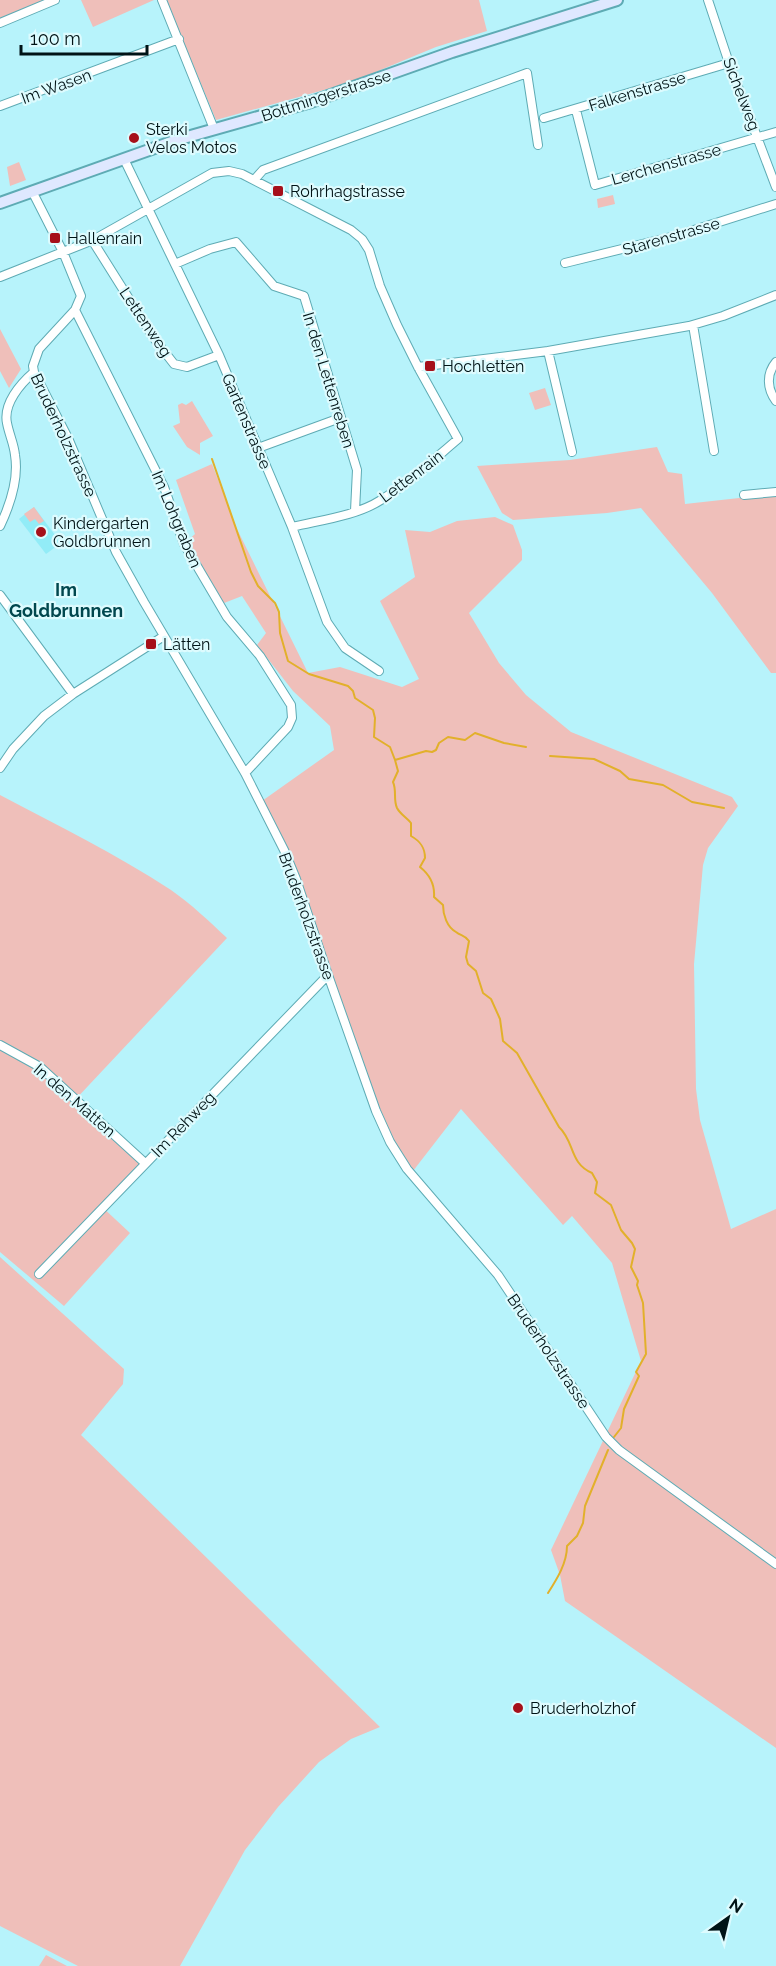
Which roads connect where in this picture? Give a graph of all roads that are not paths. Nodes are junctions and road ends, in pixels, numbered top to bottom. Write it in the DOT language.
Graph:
graph roads {
  1 [pos="55,0"];
  2 [pos="162,0"];
  3 [pos="617,0"];
  4 [pos="708,0"];
  5 [pos="0,23"];
  6 [pos="179,39"];
  7 [pos="729,63"];
  8 [pos="0,106"];
  9 [pos="576,110"];
  10 [pos="544,118"];
  11 [pos="214,129"];
  12 [pos="776,132"];
  13 [pos="758,137"];
  14 [pos="538,145"];
  15 [pos="124,159"];
  16 [pos="255,179"];
  17 [pos="776,188"];
  18 [pos="32,191"];
  19 [pos="0,203"];
  20 [pos="776,204"];
  21 [pos="148,209"];
  22 [pos="92,240"];
  23 [pos="63,252"];
  24 [pos="565,263"];
  25 [pos="175,264"];
  26 [pos="0,277"];
  27 [pos="776,295"];
  28 [pos="75,310"];
  29 [pos="693,325"];
  30 [pos="548,351"];
  31 [pos="219,356"];
  32 [pos="776,362"];
  33 [pos="418,367"];
  34 [pos="34,372"];
  35 [pos="776,401"];
  36 [pos="340,418"];
  37 [pos="258,448"];
  38 [pos="714,451"];
  39 [pos="572,452"];
  40 [pos="776,492"];
  41 [pos="744,495"];
  42 [pos="355,511"];
  43 [pos="0,526"];
  44 [pos="292,527"];
  45 [pos="0,595"];
  46 [pos="164,636"];
  47 [pos="379,670"];
  48 [pos="73,694"];
  49 [pos="0,768"];
  50 [pos="245,773"];
  51 [pos="328,975"];
  52 [pos="0,1045"];
  53 [pos="145,1163"];
  54 [pos="39,1274"];
  55 [pos="776,1564"];
  1 -- 5 [label="street"];
  2 -- 6 [label="street"];
  3 -- 11 [label="main road, Bottmingerstrasse"];
  4 -- 7 [label="street, Sichelweg"];
  6 -- 8 [label="street, Im Wasen"];
  6 -- 11 [label="street"];
  7 -- 9 [label="street, Falkenstrasse"];
  7 -- 13 [label="street, Sichelweg"];
  9 -- 10 [label="street, Falkenstrasse"];
  9 -- 13 [label="street, Lerchenstrasse"];
  11 -- 15 [label="main road, Bottmingerstrasse"];
  12 -- 13 [label="street, Lerchenstrasse"];
  13 -- 17 [label="street, Sichelweg"];
  14 -- 16 [label="street"];
  15 -- 18 [label="main road, Bottmingerstrasse"];
  15 -- 21 [label="street, Gartenstrasse"];
  16 -- 21 [label="street"];
  16 -- 33 [label="street"];
  18 -- 19 [label="main road, Bottmingerstrasse"];
  18 -- 23 [label="street"];
  20 -- 24 [label="street, Starenstrasse"];
  21 -- 22 [label="street"];
  21 -- 25 [label="street, Gartenstrasse"];
  22 -- 23 [label="street"];
  22 -- 31 [label="street, Lettenweg"];
  23 -- 26 [label="street"];
  23 -- 28 [label="street"];
  25 -- 31 [label="street, Gartenstrasse"];
  25 -- 36 [label="street, In den Lettenreben"];
  27 -- 29 [label="street"];
  28 -- 34 [label="street, Bruderholzstrasse"];
  28 -- 50 [label="street, Im Lohgraben"];
  29 -- 30 [label="street"];
  29 -- 38 [label="street"];
  30 -- 33 [label="street"];
  30 -- 39 [label="street"];
  31 -- 37 [label="street, Gartenstrasse"];
  32 -- 35 [label="street"];
  33 -- 42 [label="street, Lettenrain"];
  34 -- 43 [label="street"];
  34 -- 46 [label="street, Bruderholzstrasse"];
  36 -- 37 [label="street"];
  36 -- 42 [label="street, In den Lettenreben"];
  37 -- 44 [label="street, Gartenstrasse"];
  40 -- 41 [label="street"];
  42 -- 44 [label="street, Lettenrain"];
  44 -- 47 [label="street, Gartenstrasse"];
  45 -- 48 [label="street"];
  46 -- 48 [label="street"];
  46 -- 50 [label="street, Bruderholzstrasse"];
  48 -- 49 [label="street"];
  50 -- 51 [label="street, Bruderholzstrasse"];
  51 -- 53 [label="street, Im Rehweg"];
  51 -- 55 [label="street, Bruderholzstrasse"];
  52 -- 53 [label="street, In den Matten"];
  53 -- 54 [label="street, Im Rehweg"];
}
